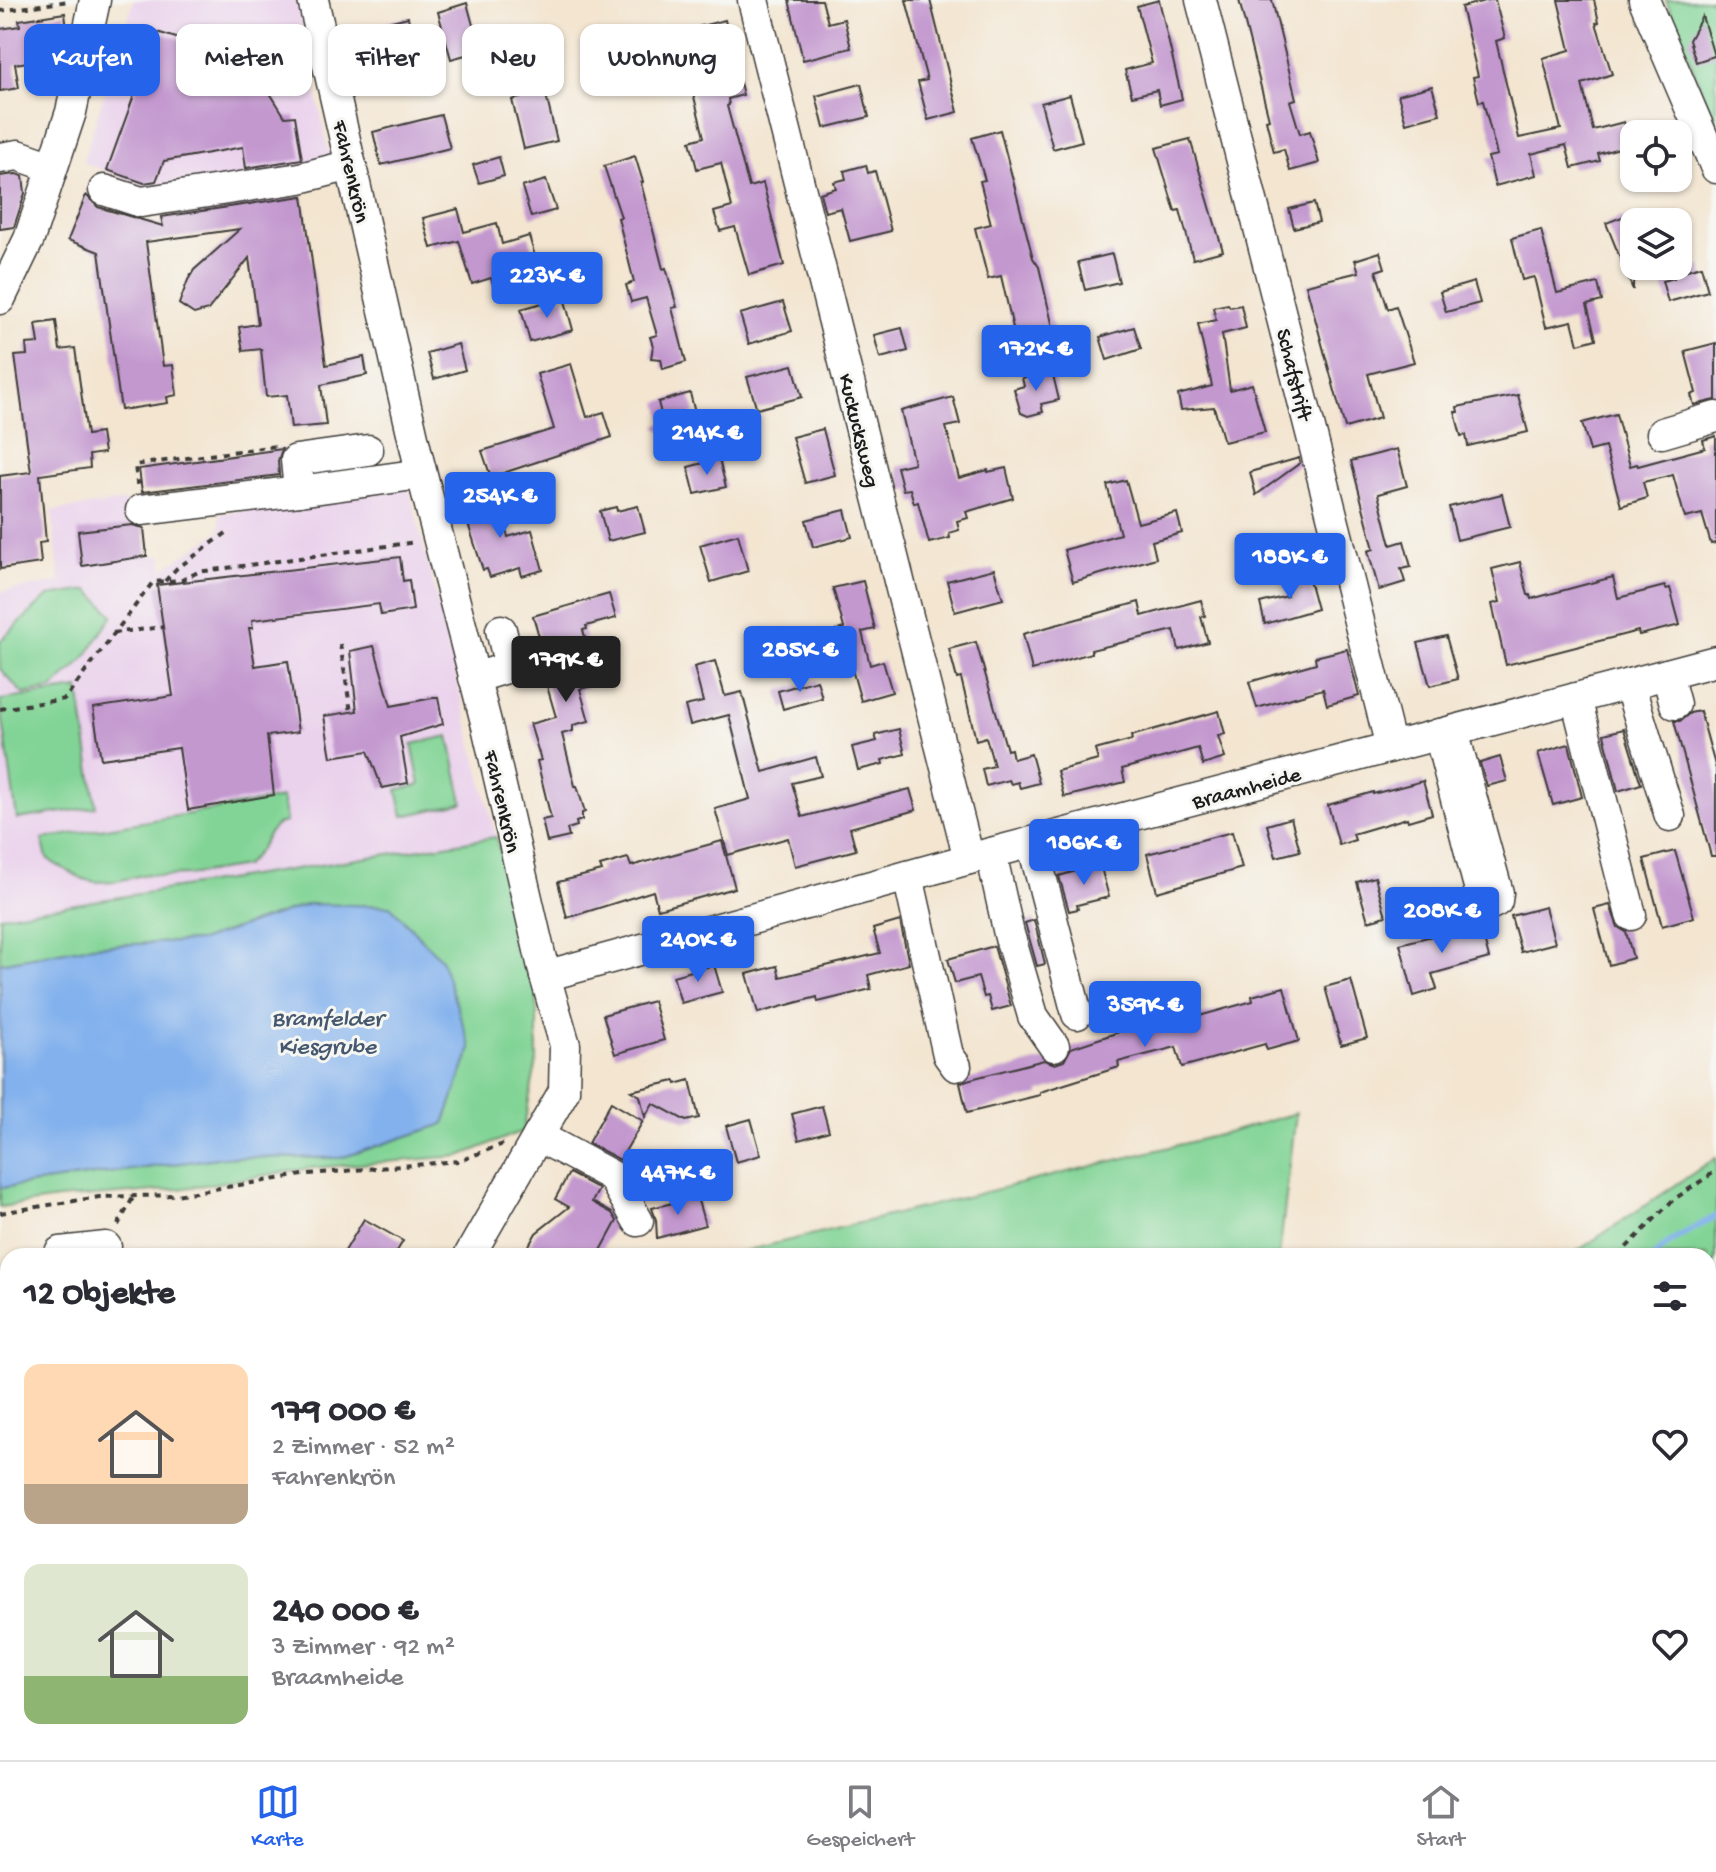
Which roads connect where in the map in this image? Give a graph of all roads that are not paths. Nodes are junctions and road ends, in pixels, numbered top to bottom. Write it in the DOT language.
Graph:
graph roads {
  1 [pos="95,0"];
  2 [pos="313,0"];
  3 [pos="753,0"];
  4 [pos="1201,0"];
  5 [pos="1644,0"];
  6 [pos="0,158"];
  7 [pos="351,165"];
  8 [pos="52,167"];
  9 [pos="1716,168"];
  10 [pos="104,190"];
  11 [pos="14,242"];
  12 [pos="0,299"];
  13 [pos="1716,417"];
  14 [pos="1662,433"];
  15 [pos="368,450"];
  16 [pos="421,474"];
  17 [pos="299,491"];
  18 [pos="141,496"];
  19 [pos="501,630"];
  20 [pos="1716,661"];
  21 [pos="1667,674"];
  22 [pos="474,678"];
  23 [pos="1629,684"];
  24 [pos="1576,698"];
  25 [pos="1675,704"];
  26 [pos="1391,747"];
  27 [pos="1670,816"];
  28 [pos="1032,842"];
  29 [pos="978,857"];
  30 [pos="908,876"];
  31 [pos="1631,915"];
  32 [pos="1006,965"];
  33 [pos="545,976"];
  34 [pos="1077,1014"];
  35 [pos="1054,1046"];
  36 [pos="956,1066"];
  37 [pos="538,1136"];
  38 [pos="638,1221"];
  39 [pos="106,1247"];
  40 [pos="97,1248"];
  41 [pos="474,1248"];
  1 -- 8 [label="street"];
  2 -- 7 [label="street, Fahrenkrön"];
  3 -- 29 [label="street, Kuckucksweg"];
  4 -- 26 [label="street, Schafstrift"];
  5 -- 9 [label="street"];
  6 -- 8 [label="street"];
  7 -- 10 [label="street"];
  7 -- 16 [label="street, Fahrenkrön"];
  8 -- 11 [label="street"];
  11 -- 12 [label="street"];
  13 -- 14 [label="street"];
  15 -- 17 [label="street"];
  16 -- 17 [label="street"];
  16 -- 22 [label="street, Fahrenkrön"];
  17 -- 18 [label="street"];
  19 -- 22 [label="street"];
  20 -- 21 [label="street, Braamheide"];
  21 -- 23 [label="street, Braamheide"];
  21 -- 25 [label="street"];
  22 -- 33 [label="street, Fahrenkrön"];
  23 -- 24 [label="street, Braamheide"];
  23 -- 27 [label="street"];
  24 -- 26 [label="street, Braamheide"];
  24 -- 31 [label="street"];
  26 -- 28 [label="street, Braamheide"];
  28 -- 29 [label="street, Braamheide"];
  28 -- 34 [label="street"];
  29 -- 30 [label="street, Braamheide"];
  29 -- 32 [label="street"];
  29 -- 35 [label="street"];
  30 -- 33 [label="street, Braamheide"];
  30 -- 36 [label="street"];
  33 -- 37 [label="street, Fahrenkrön"];
  37 -- 38 [label="street"];
  37 -- 41 [label="street, Fahrenkrön"];
  39 -- 40 [label="street"];
}
